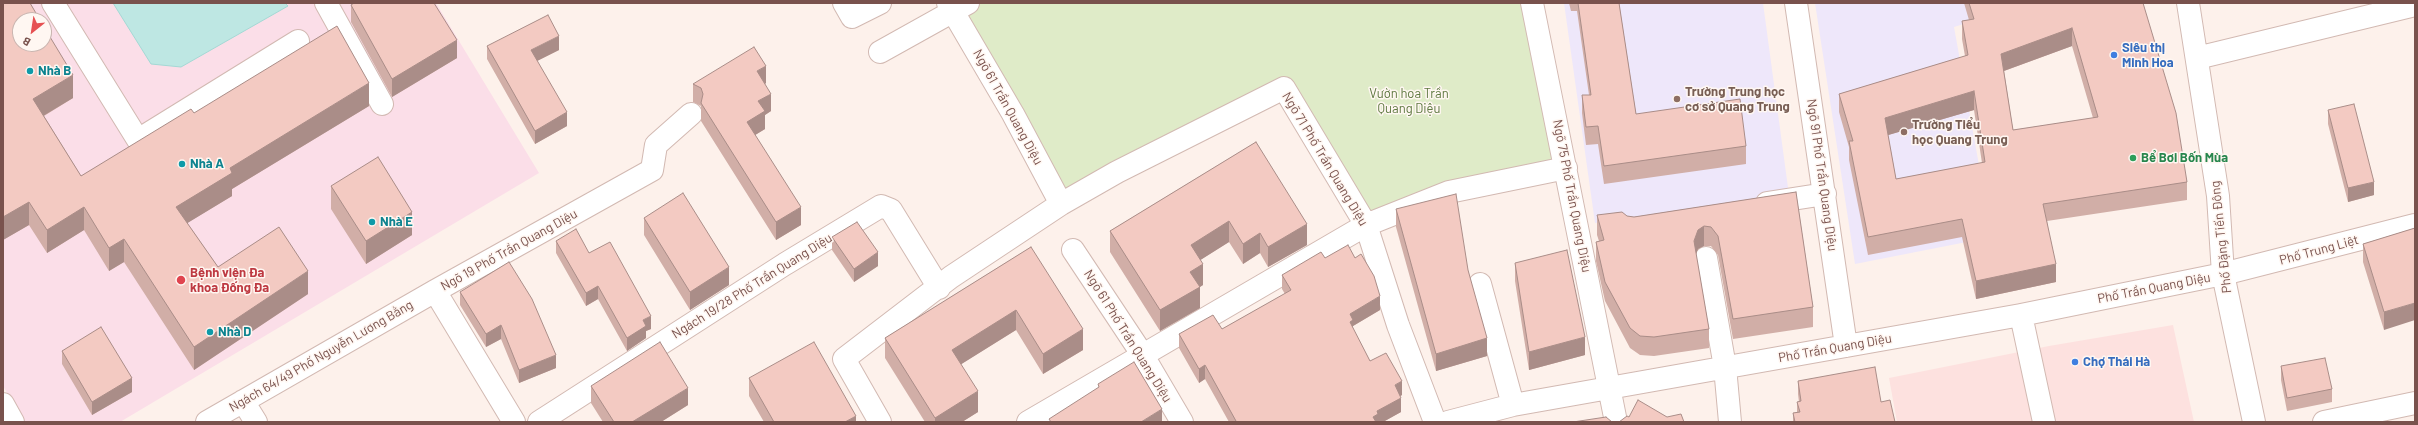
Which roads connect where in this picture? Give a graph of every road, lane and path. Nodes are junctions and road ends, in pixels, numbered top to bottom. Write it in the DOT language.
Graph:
graph roads {
  1 [pos="53,3"];
  2 [pos="326,3"];
  3 [pos="844,3"];
  4 [pos="880,3"];
  5 [pos="1532,3"];
  6 [pos="1796,3"];
  7 [pos="2188,3"];
  8 [pos="2414,4"];
  9 [pos="956,6"];
  10 [pos="298,41"];
  11 [pos="880,52"];
  12 [pos="2197,58"];
  13 [pos="382,104"];
  14 [pos="692,114"];
  15 [pos="1566,168"];
  16 [pos="1825,194"];
  17 [pos="1061,204"];
  18 [pos="1748,206"];
  19 [pos="1366,225"];
  20 [pos="2415,225"];
  21 [pos="1074,250"];
  22 [pos="1706,258"];
  23 [pos="2223,274"];
  24 [pos="1480,284"];
  25 [pos="939,288"];
  26 [pos="435,291"];
  27 [pos="2022,315"];
  28 [pos="1846,346"];
  29 [pos="1142,354"];
  30 [pos="1725,367"];
  31 [pos="1611,388"];
  32 [pos="243,401"];
  33 [pos="2415,403"];
  34 [pos="3,404"];
  35 [pos="1513,404"];
  36 [pos="13,422"];
  37 [pos="207,422"];
  38 [pos="256,422"];
  39 [pos="514,422"];
  40 [pos="539,422"];
  41 [pos="880,422"];
  42 [pos="1028,422"];
  43 [pos="1182,422"];
  44 [pos="1435,422"];
  45 [pos="1448,422"];
  46 [pos="1616,422"];
  47 [pos="1730,422"];
  48 [pos="2044,422"];
  49 [pos="2254,422"];
  50 [pos="2324,422"];
  1 -- 10 [label="street"];
  2 -- 13 [label="street"];
  3 -- 4 [label="street"];
  5 -- 15 [label="street, Ngõ 75 Phố Trần Quang Diệu"];
  6 -- 16 [label="street, Ngõ 91 Phố Trần Quang Diệu"];
  7 -- 12 [label="street, Phố Đặng Tiến Đông"];
  8 -- 12 [label="street"];
  9 -- 11 [label="street"];
  9 -- 17 [label="street, Ngõ 61 Trần Quang Diệu"];
  12 -- 23 [label="street, Phố Đặng Tiến Đông"];
  14 -- 26 [label="street, Ngõ 19 Phố Trần Quang Diệu"];
  15 -- 19 [label="street"];
  15 -- 31 [label="street, Ngõ 75 Phố Trần Quang Diệu"];
  16 -- 18 [label="street"];
  16 -- 28 [label="street, Ngõ 91 Phố Trần Quang Diệu"];
  17 -- 19 [label="street, Ngõ 71 Phố Trần Quang Diệu"];
  17 -- 25 [label="street"];
  19 -- 29 [label="street"];
  19 -- 44 [label="street, Ngõ 71 Phố Trần Quang Diệu"];
  20 -- 23 [label="street, Phố Trung Liệt"];
  21 -- 29 [label="street, Ngõ 61 Phố Trần Quang Diệu"];
  22 -- 30 [label="street"];
  23 -- 27 [label="street, Phố Trần Quang Diệu"];
  23 -- 49 [label="street, Phố Đặng Tiến Đông"];
  24 -- 35 [label="street"];
  25 -- 40 [label="street, Ngách 19/28 Phố Trần Quang Diệu"];
  25 -- 41 [label="street"];
  26 -- 32 [label="street, Ngách 64/49 Phố Nguyễn Lương Bằng"];
  26 -- 39 [label="street, Ngõ 19 Phố Trần Quang Diệu"];
  27 -- 28 [label="street, Phố Trần Quang Diệu"];
  27 -- 48 [label="street"];
  28 -- 30 [label="street, Phố Trần Quang Diệu"];
  29 -- 42 [label="street"];
  29 -- 43 [label="street, Ngõ 61 Phố Trần Quang Diệu"];
  30 -- 31 [label="street, Phố Trần Quang Diệu"];
  30 -- 47 [label="street"];
  31 -- 35 [label="street, Phố Trần Quang Diệu"];
  31 -- 46 [label="street, Ngõ 75 Phố Trần Quang Diệu"];
  32 -- 37 [label="street, Ngách 64/49 Phố Nguyễn Lương Bằng"];
  32 -- 38 [label="street"];
  33 -- 50 [label="street"];
  34 -- 36 [label="street"];
  35 -- 45 [label="street, Phố Trần Quang Diệu"];
}
